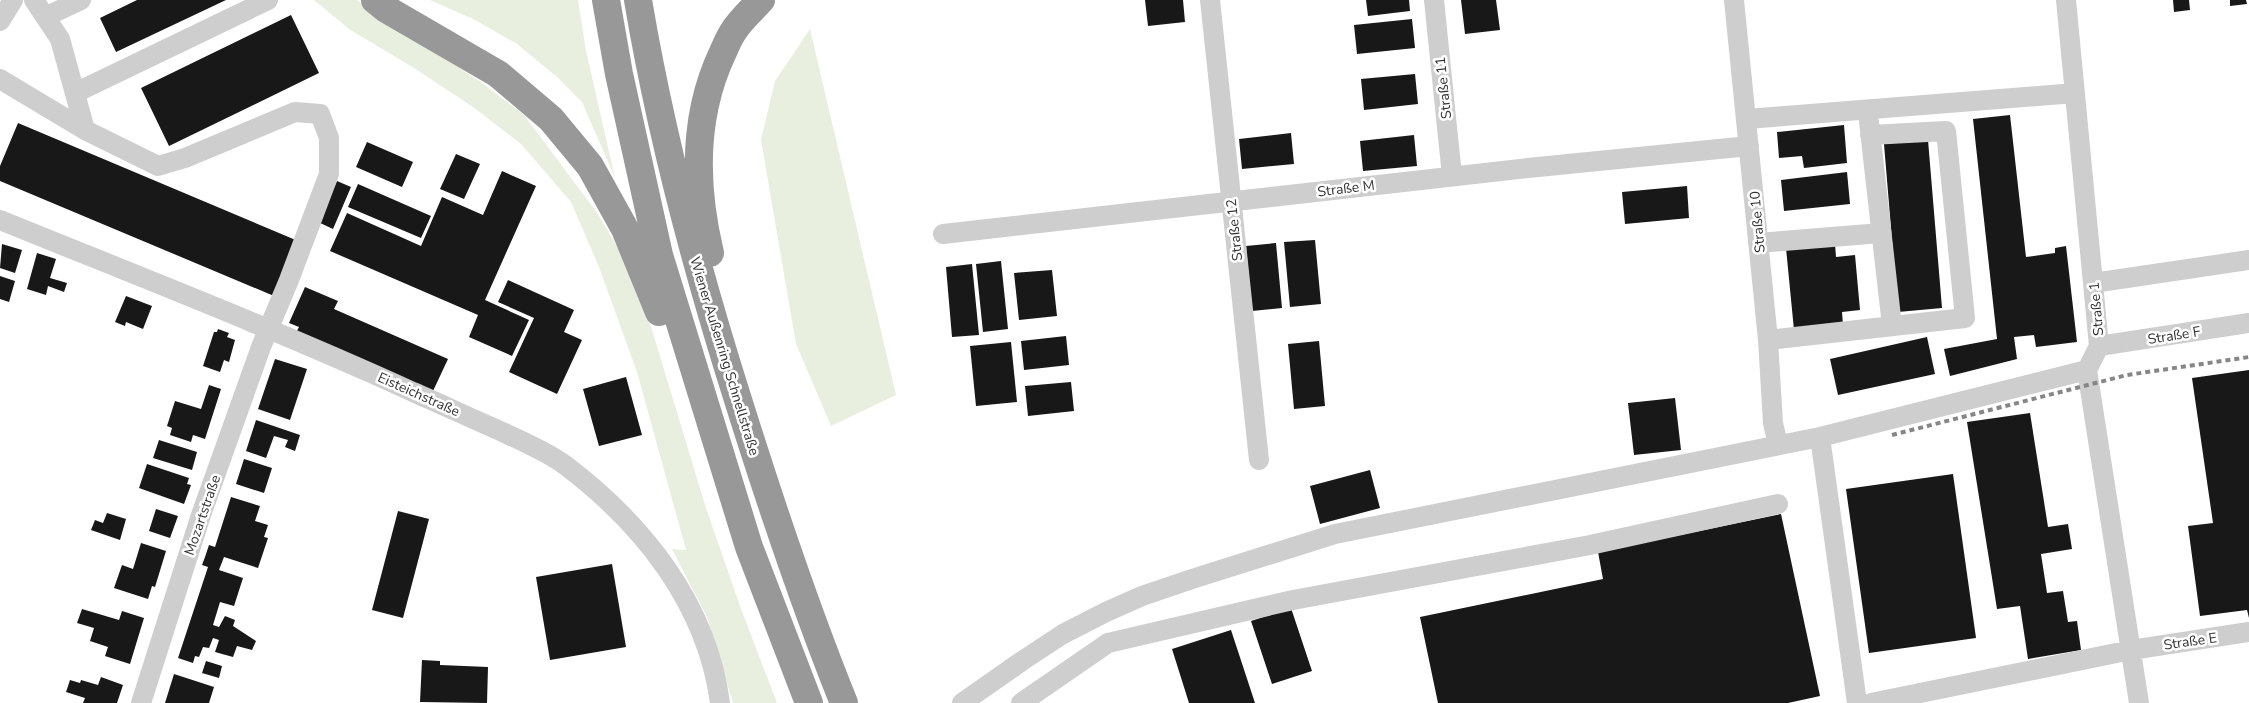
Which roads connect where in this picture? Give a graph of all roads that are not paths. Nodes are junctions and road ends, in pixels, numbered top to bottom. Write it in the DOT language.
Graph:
graph roads {
  1 [pos="13,0"];
  2 [pos="34,0"];
  3 [pos="81,0"];
  4 [pos="268,0"];
  5 [pos="375,0"];
  6 [pos="606,0"];
  7 [pos="638,0"];
  8 [pos="761,0"];
  9 [pos="1210,0"];
  10 [pos="1434,0"];
  11 [pos="1734,0"];
  12 [pos="2066,0"];
  13 [pos="45,17"];
  14 [pos="0,21"];
  15 [pos="0,79"];
  16 [pos="75,93"];
  17 [pos="2075,93"];
  18 [pos="1867,110"];
  19 [pos="1747,119"];
  20 [pos="85,130"];
  21 [pos="1870,135"];
  22 [pos="1749,146"];
  23 [pos="1452,176"];
  24 [pos="1232,202"];
  25 [pos="0,220"];
  26 [pos="1881,233"];
  27 [pos="943,234"];
  28 [pos="1758,243"];
  29 [pos="2249,260"];
  30 [pos="2093,283"];
  31 [pos="706,300"];
  32 [pos="2249,323"];
  33 [pos="1892,326"];
  34 [pos="268,328"];
  35 [pos="1768,340"];
  36 [pos="2099,346"];
  37 [pos="2087,370"];
  38 [pos="695,375"];
  39 [pos="1820,437"];
  40 [pos="1778,445"];
  41 [pos="1259,460"];
  42 [pos="1778,504"];
  43 [pos="2249,632"];
  44 [pos="2131,650"];
  45 [pos="805,693"];
  46 [pos="141,703"];
  47 [pos="720,703"];
  48 [pos="844,703"];
  49 [pos="962,703"];
  50 [pos="1022,703"];
  51 [pos="1857,703"];
  52 [pos="1871,703"];
  53 [pos="2139,703"];
  1 -- 14 [label="street"];
  2 -- 13 [label="street"];
  3 -- 13 [label="street"];
  4 -- 16 [label="street"];
  5 -- 38 [label="highway"];
  6 -- 38 [label="highway"];
  7 -- 31 [label="highway, Wiener Außenring Schnellstraße"];
  8 -- 31 [label="highway"];
  9 -- 24 [label="street, Straße 12"];
  10 -- 23 [label="street, Straße 11"];
  11 -- 19 [label="street, Straße 10"];
  12 -- 17 [label="street, Straße 1"];
  13 -- 16 [label="street"];
  15 -- 20 [label="street"];
  16 -- 20 [label="street"];
  17 -- 18 [label="street"];
  17 -- 30 [label="street, Straße 1"];
  18 -- 19 [label="street"];
  18 -- 21 [label="street"];
  19 -- 22 [label="street, Straße 10"];
  20 -- 34 [label="street, Mozartstraße"];
  21 -- 26 [label="street"];
  21 -- 33 [label="street"];
  22 -- 23 [label="street, Straße M"];
  22 -- 28 [label="street, Straße 10"];
  23 -- 24 [label="street, Straße M"];
  24 -- 27 [label="street, Straße M"];
  24 -- 41 [label="street, Straße 12"];
  25 -- 34 [label="street, Eisteichstraße"];
  26 -- 28 [label="street"];
  26 -- 33 [label="street"];
  28 -- 35 [label="street, Straße 10"];
  29 -- 30 [label="street"];
  30 -- 36 [label="street, Straße 1"];
  31 -- 48 [label="highway, Wiener Außenring Schnellstraße"];
  32 -- 36 [label="street, Straße F"];
  33 -- 35 [label="street"];
  34 -- 46 [label="street, Mozartstraße"];
  34 -- 47 [label="street, Eisteichstraße"];
  35 -- 40 [label="street, Straße 10"];
  36 -- 37 [label="street, Straße 1"];
  37 -- 39 [label="street"];
  37 -- 44 [label="street"];
  38 -- 45 [label="highway"];
  39 -- 40 [label="street"];
  39 -- 51 [label="street"];
  40 -- 49 [label="street"];
  42 -- 50 [label="street"];
  43 -- 44 [label="street, Straße E"];
  44 -- 52 [label="street, Straße E"];
  44 -- 53 [label="street"];
}
